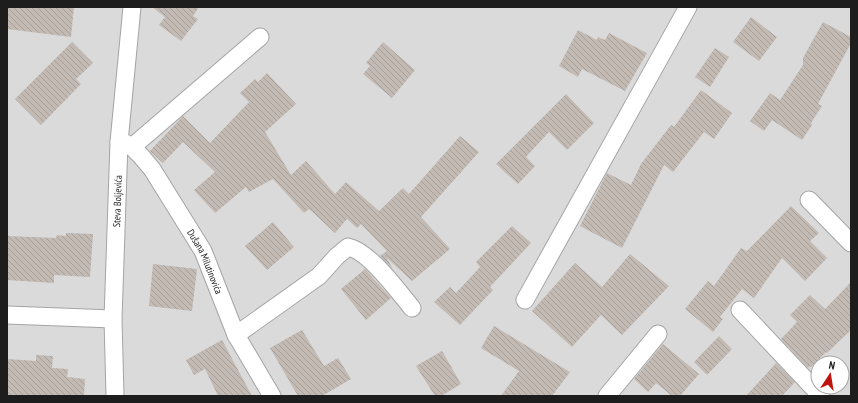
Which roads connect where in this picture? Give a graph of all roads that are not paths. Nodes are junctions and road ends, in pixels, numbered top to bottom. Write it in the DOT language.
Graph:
graph roads {
  1 [pos="132,7"];
  2 [pos="688,7"];
  3 [pos="260,37"];
  4 [pos="126,144"];
  5 [pos="809,200"];
  6 [pos="851,243"];
  7 [pos="525,300"];
  8 [pos="412,308"];
  9 [pos="740,310"];
  10 [pos="7,315"];
  11 [pos="113,319"];
  12 [pos="658,334"];
  13 [pos="236,336"];
  14 [pos="116,396"];
  15 [pos="272,396"];
  16 [pos="607,396"];
  17 [pos="821,396"];
  1 -- 4 [label="street, Steva Boljevića"];
  2 -- 7 [label="street"];
  3 -- 4 [label="street"];
  4 -- 11 [label="street, Steva Boljevića"];
  4 -- 13 [label="street, Dušana Milutinovića"];
  5 -- 6 [label="street"];
  8 -- 13 [label="street"];
  9 -- 17 [label="street"];
  10 -- 11 [label="street"];
  11 -- 14 [label="street, Steva Boljevića"];
  12 -- 16 [label="street"];
  13 -- 15 [label="street, Dušana Milutinovića"];
}
